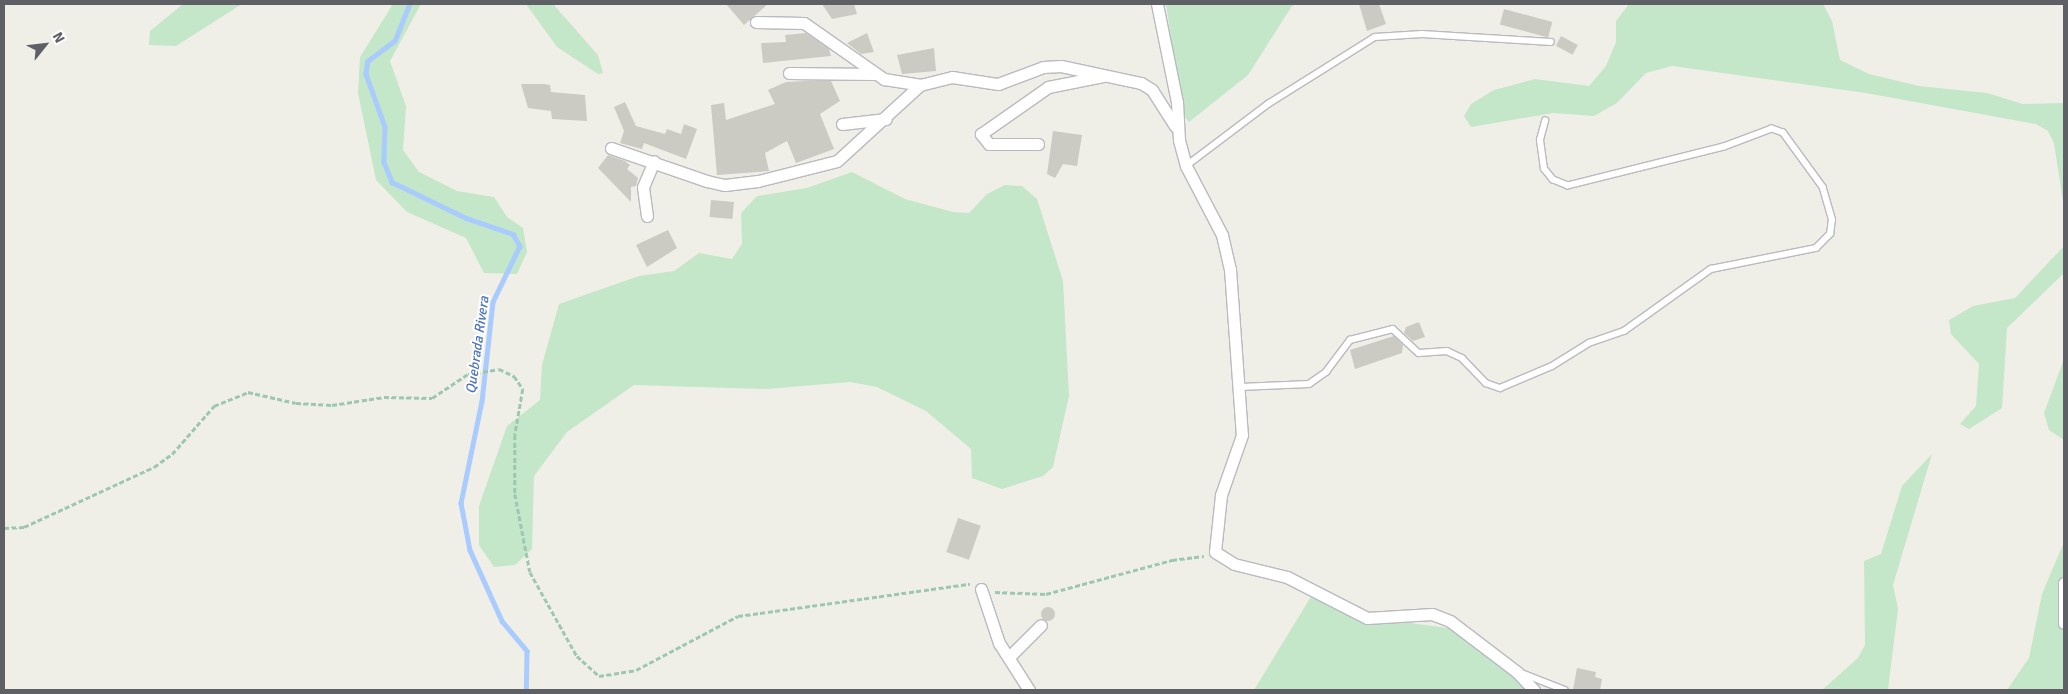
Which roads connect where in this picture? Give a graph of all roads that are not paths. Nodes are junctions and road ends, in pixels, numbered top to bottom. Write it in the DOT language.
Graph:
graph roads {
  1 [pos="1158,4"];
  2 [pos="756,22"];
  3 [pos="1551,42"];
  4 [pos="789,73"];
  5 [pos="874,74"];
  6 [pos="1105,76"];
  7 [pos="920,85"];
  8 [pos="887,118"];
  9 [pos="1545,121"];
  10 [pos="842,124"];
  11 [pos="1175,126"];
  12 [pos="1038,144"];
  13 [pos="611,148"];
  14 [pos="654,161"];
  15 [pos="1186,166"];
  16 [pos="647,216"];
  17 [pos="1240,387"];
  18 [pos="2064,583"];
  19 [pos="981,589"];
  20 [pos="2064,623"];
  21 [pos="1042,625"];
  22 [pos="1010,657"];
  23 [pos="1517,672"];
  24 [pos="1029,690"];
  25 [pos="1534,690"];
  26 [pos="1565,690"];
  1 -- 11 [label="street"];
  2 -- 5 [label="street"];
  3 -- 15 [label="lane"];
  4 -- 5 [label="street"];
  5 -- 7 [label="street"];
  6 -- 7 [label="street"];
  6 -- 11 [label="street"];
  6 -- 12 [label="street"];
  7 -- 8 [label="street"];
  8 -- 10 [label="street"];
  8 -- 14 [label="street"];
  9 -- 17 [label="lane"];
  11 -- 15 [label="street"];
  13 -- 14 [label="street"];
  14 -- 16 [label="street"];
  15 -- 17 [label="street"];
  17 -- 23 [label="street"];
  18 -- 20 [label="street"];
  19 -- 22 [label="street"];
  21 -- 22 [label="street"];
  22 -- 24 [label="street"];
  23 -- 25 [label="street"];
  23 -- 26 [label="lane"];
}
